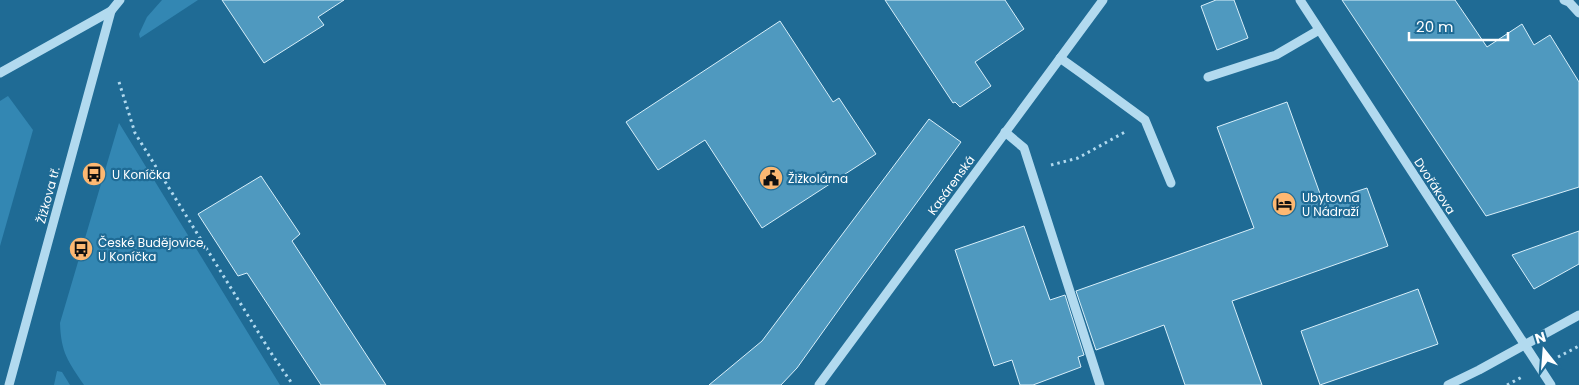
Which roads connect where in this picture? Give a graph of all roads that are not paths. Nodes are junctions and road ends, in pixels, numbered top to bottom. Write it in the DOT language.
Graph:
graph roads {
  1 [pos="120,0"];
  2 [pos="1103,0"];
  3 [pos="1300,0"];
  4 [pos="1564,0"];
  5 [pos="111,11"];
  6 [pos="1579,13"];
  7 [pos="1319,30"];
  8 [pos="1060,58"];
  9 [pos="0,73"];
  10 [pos="1208,77"];
  11 [pos="1005,132"];
  12 [pos="1171,183"];
  13 [pos="1579,315"];
  14 [pos="1524,345"];
  15 [pos="8,385"];
  16 [pos="819,385"];
  17 [pos="1100,385"];
  18 [pos="1448,385"];
  19 [pos="1551,385"];
  1 -- 5 [label="street, Žižkova tř."];
  2 -- 8 [label="street, Kasárenská"];
  3 -- 7 [label="street, Dvořákova"];
  4 -- 6 [label="street"];
  5 -- 9 [label="street, Žižkova tř."];
  5 -- 15 [label="street, Žižkova tř."];
  7 -- 10 [label="street"];
  7 -- 14 [label="street, Dvořákova"];
  8 -- 11 [label="street, Kasárenská"];
  8 -- 12 [label="street"];
  11 -- 16 [label="street, Kasárenská"];
  11 -- 17 [label="street"];
  13 -- 14 [label="street"];
  14 -- 18 [label="street"];
  14 -- 19 [label="street, Dvořákova"];
}
